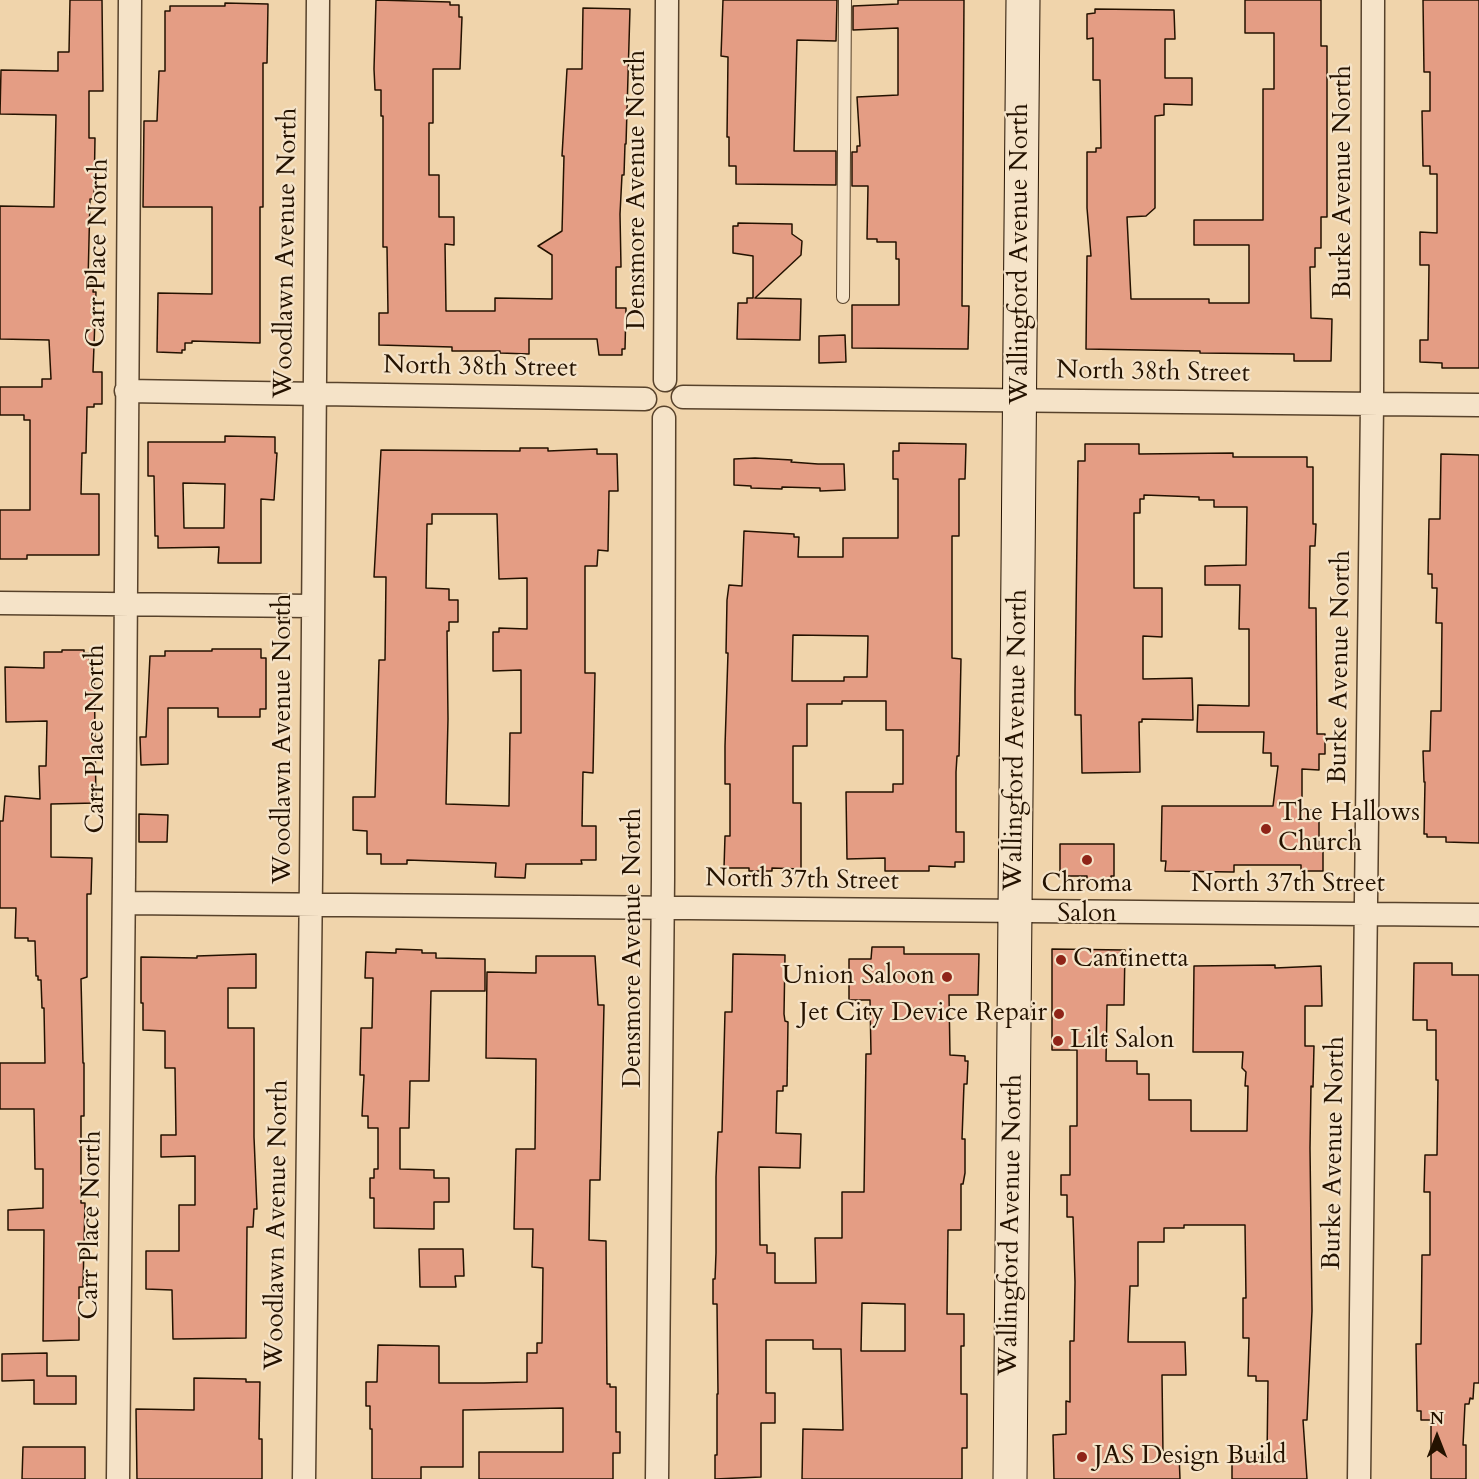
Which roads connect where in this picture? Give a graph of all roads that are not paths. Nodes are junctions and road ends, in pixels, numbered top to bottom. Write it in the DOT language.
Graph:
graph roads {
  1 [pos="130,0"];
  2 [pos="318,0"];
  3 [pos="667,0"];
  4 [pos="845,0"];
  5 [pos="1023,0"];
  6 [pos="1372,0"];
  7 [pos="843,297"];
  8 [pos="665,380"];
  9 [pos="126,391"];
  10 [pos="314,394"];
  11 [pos="683,398"];
  12 [pos="645,399"];
  13 [pos="1020,400"];
  14 [pos="1372,404"];
  15 [pos="1479,405"];
  16 [pos="664,418"];
  17 [pos="0,603"];
  18 [pos="126,604"];
  19 [pos="313,606"];
  20 [pos="124,903"];
  21 [pos="311,905"];
  22 [pos="663,908"];
  23 [pos="1015,911"];
  24 [pos="1367,914"];
  25 [pos="1479,915"];
  26 [pos="118,1479"];
  27 [pos="304,1479"];
  28 [pos="657,1479"];
  29 [pos="1010,1479"];
  30 [pos="1359,1479"];
  1 -- 9 [label="street, Carr Place North"];
  2 -- 10 [label="street, Woodlawn Avenue North"];
  3 -- 8 [label="street, Densmore Avenue North"];
  4 -- 7 [label="lane"];
  5 -- 13 [label="street, Wallingford Avenue North"];
  6 -- 14 [label="street, Burke Avenue North"];
  8 -- 11 [label="street"];
  8 -- 12 [label="street"];
  9 -- 10 [label="street, North 38th Street"];
  9 -- 18 [label="street, Carr Place North"];
  10 -- 12 [label="street, North 38th Street"];
  10 -- 19 [label="street, Woodlawn Avenue North"];
  11 -- 13 [label="street, North 38th Street"];
  11 -- 16 [label="street"];
  12 -- 16 [label="street"];
  13 -- 14 [label="street, North 38th Street"];
  13 -- 23 [label="street, Wallingford Avenue North"];
  14 -- 15 [label="street, North 38th Street"];
  14 -- 24 [label="street, Burke Avenue North"];
  16 -- 22 [label="street, Densmore Avenue North"];
  17 -- 18 [label="street"];
  18 -- 19 [label="street"];
  18 -- 20 [label="street, Carr Place North"];
  19 -- 21 [label="street, Woodlawn Avenue North"];
  20 -- 21 [label="street, North 37th Street"];
  20 -- 26 [label="street, Carr Place North"];
  21 -- 22 [label="street, North 37th Street"];
  21 -- 27 [label="street, Woodlawn Avenue North"];
  22 -- 23 [label="street, North 37th Street"];
  22 -- 28 [label="street, Densmore Avenue North"];
  23 -- 24 [label="street, North 37th Street"];
  23 -- 29 [label="street, Wallingford Avenue North"];
  24 -- 25 [label="street, North 37th Street"];
  24 -- 30 [label="street, Burke Avenue North"];
}
